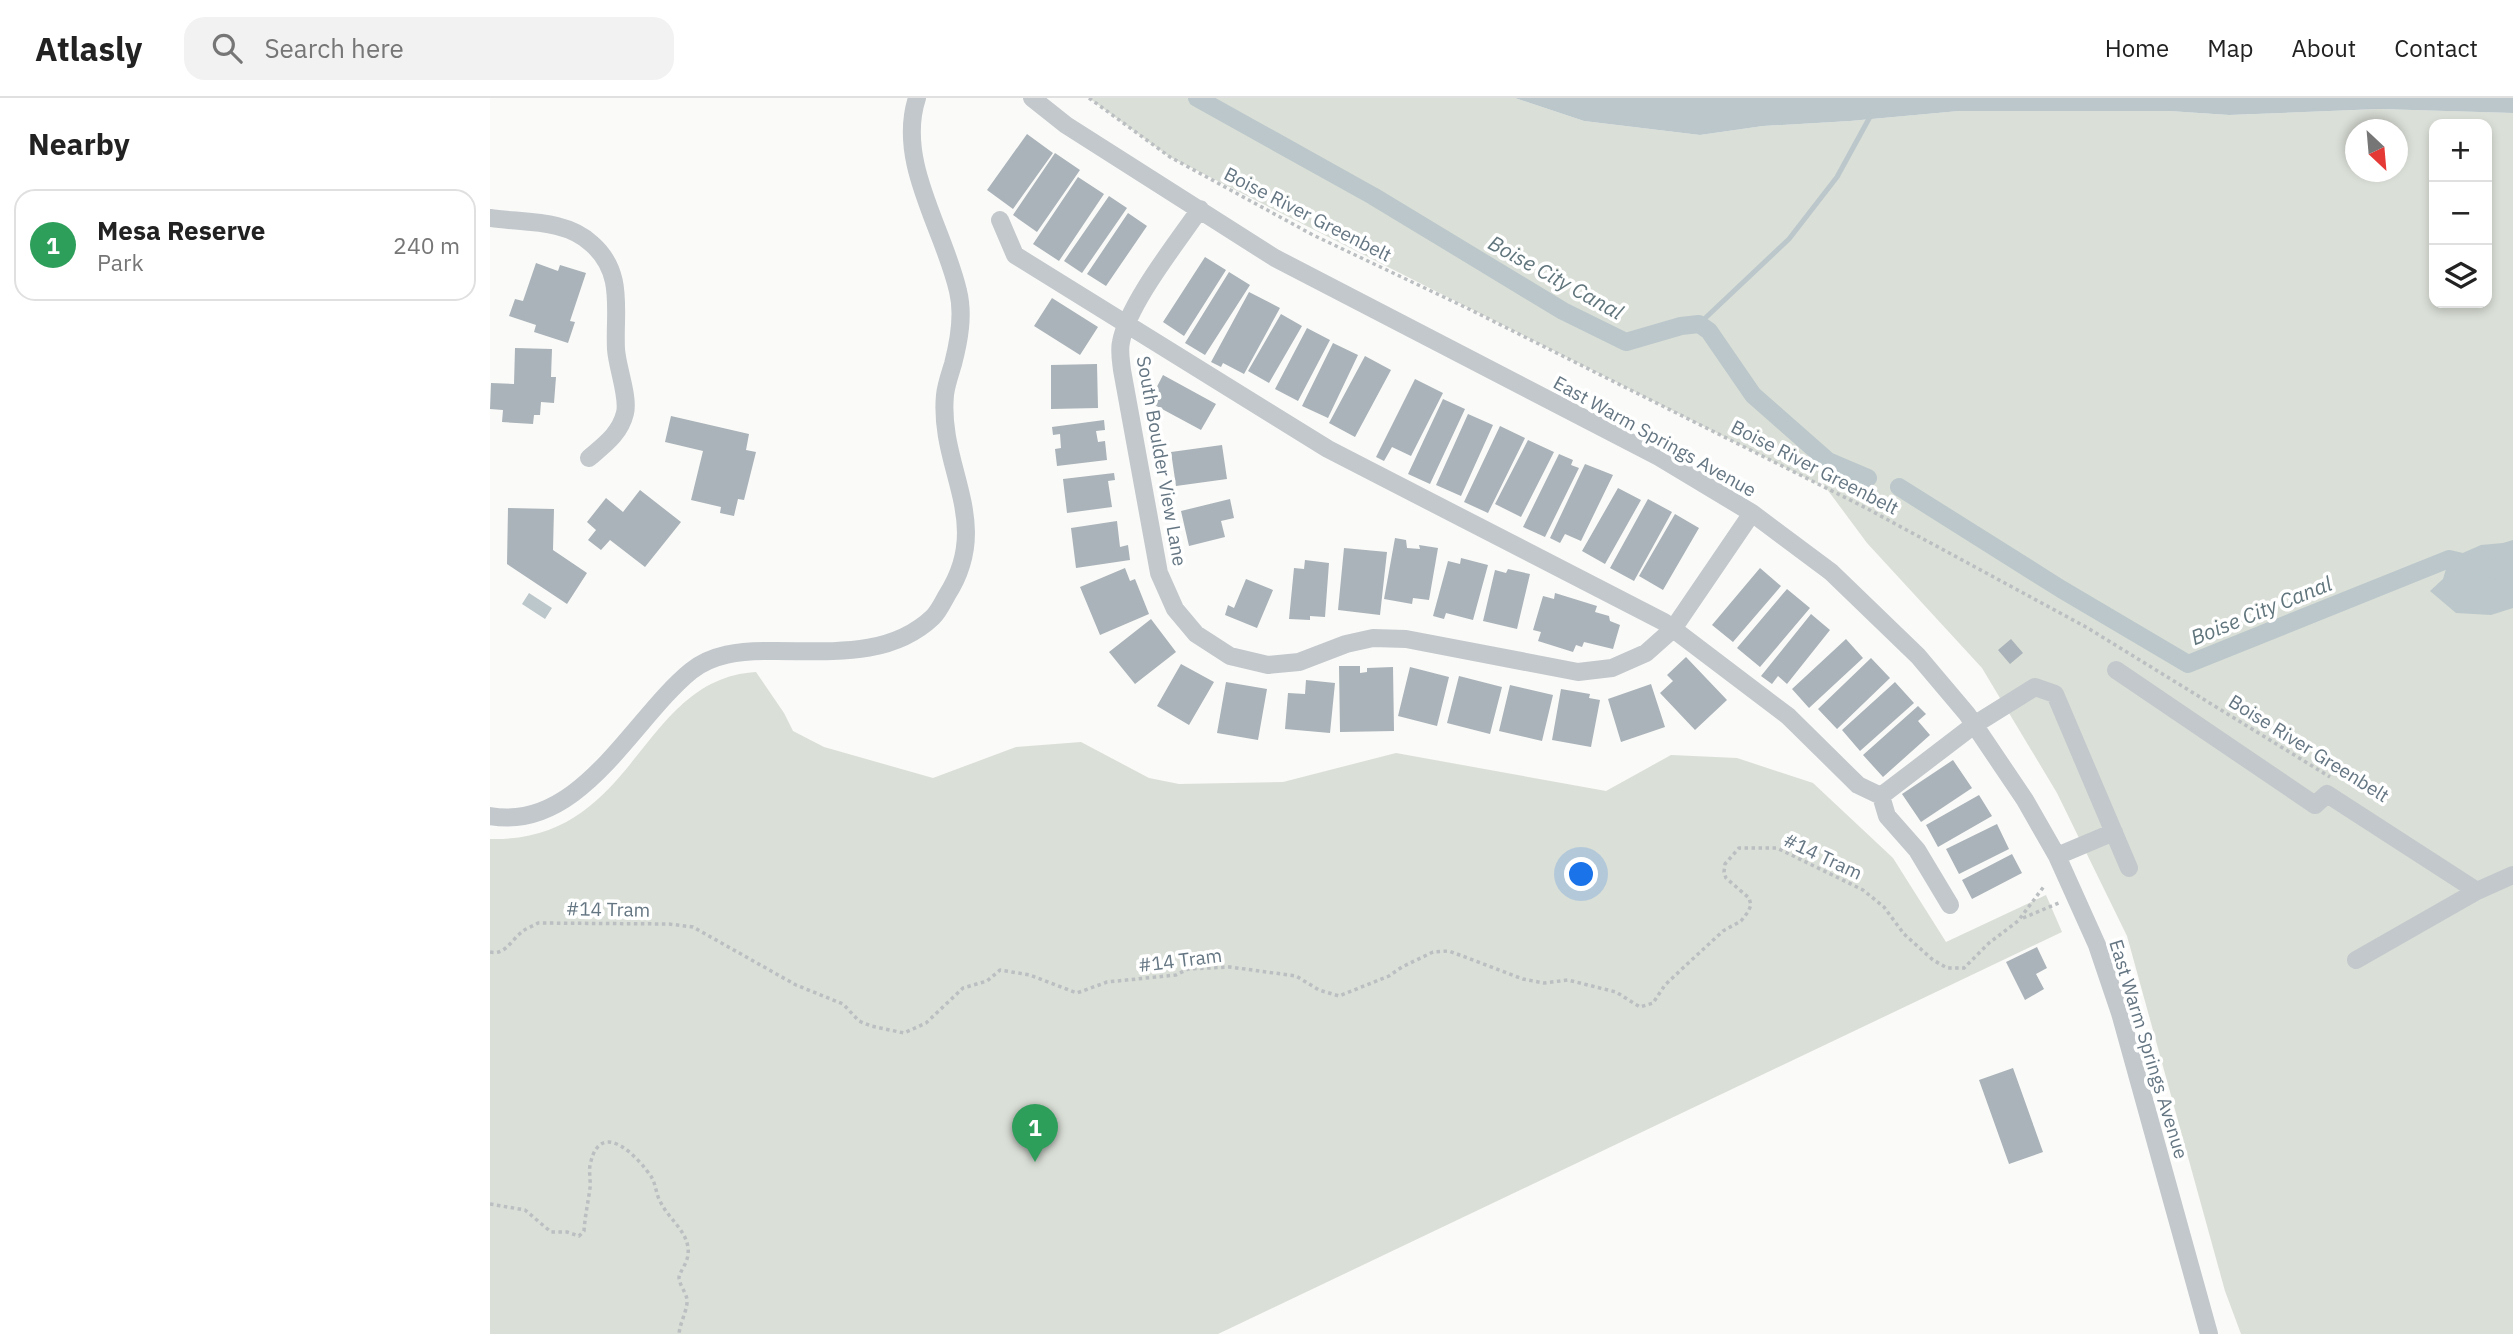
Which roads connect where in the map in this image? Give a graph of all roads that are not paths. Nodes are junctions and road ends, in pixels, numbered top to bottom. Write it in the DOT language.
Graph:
graph roads {
  1 [pos="917,98"];
  2 [pos="1032,98"];
  3 [pos="1200,209"];
  4 [pos="490,218"];
  5 [pos="1000,220"];
  6 [pos="1126,324"];
  7 [pos="589,458"];
  8 [pos="1752,513"];
  9 [pos="1673,629"];
  10 [pos="2116,670"];
  11 [pos="1975,725"];
  12 [pos="1881,796"];
  13 [pos="490,816"];
  14 [pos="2114,832"];
  15 [pos="2057,856"];
  16 [pos="2129,868"];
  17 [pos="2513,875"];
  18 [pos="2477,891"];
  19 [pos="1950,905"];
  20 [pos="2356,960"];
  21 [pos="2209,1334"];
  1 -- 13 [label="street"];
  2 -- 3 [label="street, East Warm Springs Avenue"];
  3 -- 6 [label="street, South Boulder View Lane"];
  3 -- 8 [label="street, East Warm Springs Avenue"];
  4 -- 7 [label="street"];
  5 -- 6 [label="street"];
  6 -- 9 [label="street"];
  6 -- 9 [label="street, South Boulder View Lane"];
  8 -- 9 [label="street, South Boulder View Lane"];
  8 -- 11 [label="street, East Warm Springs Avenue"];
  9 -- 12 [label="street"];
  10 -- 18 [label="street"];
  11 -- 12 [label="street"];
  11 -- 14 [label="street"];
  11 -- 15 [label="street, East Warm Springs Avenue"];
  12 -- 19 [label="street"];
  14 -- 15 [label="street"];
  14 -- 16 [label="street"];
  15 -- 21 [label="street, East Warm Springs Avenue"];
  17 -- 18 [label="street"];
  18 -- 20 [label="street"];
}
